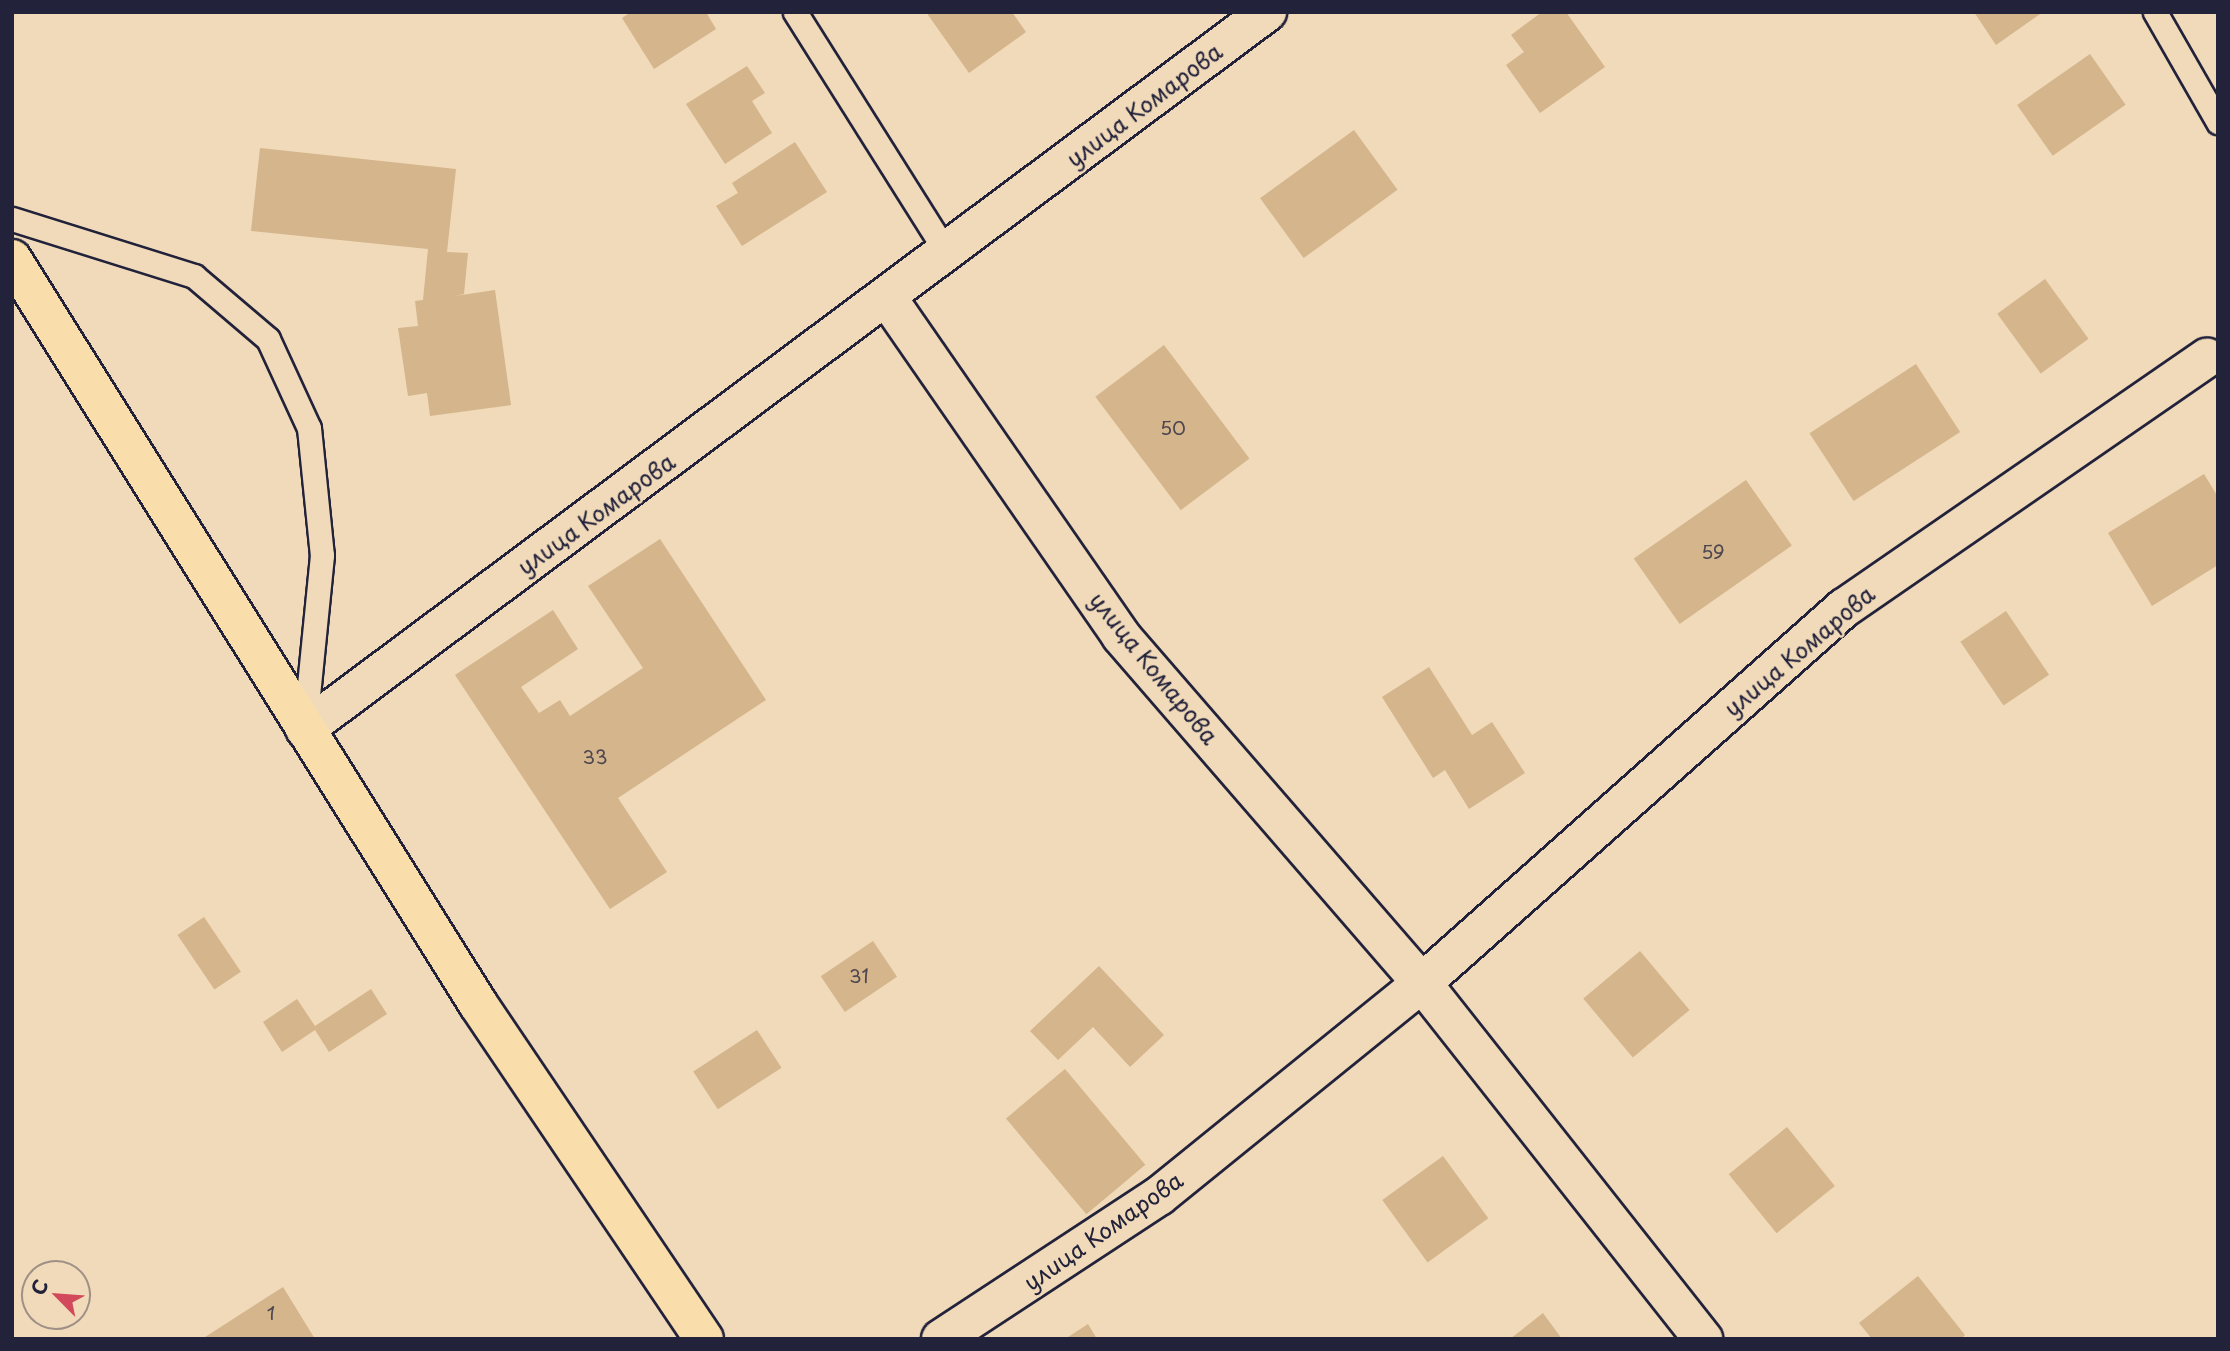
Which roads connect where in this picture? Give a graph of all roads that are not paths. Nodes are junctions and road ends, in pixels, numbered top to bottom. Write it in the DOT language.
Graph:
graph roads {
  1 [pos="795,12"];
  2 [pos="1267,12"];
  3 [pos="2155,12"];
  4 [pos="2218,122"];
  5 [pos="12,219"];
  6 [pos="947,253"];
  7 [pos="12,259"];
  8 [pos="888,299"];
  9 [pos="2214,356"];
  10 [pos="305,729"];
  11 [pos="1422,983"];
  12 [pos="704,1339"];
  13 [pos="940,1339"];
  14 [pos="1703,1339"];
  1 -- 6 [label="lane"];
  2 -- 6 [label="street, улица Комарова"];
  3 -- 4 [label="lane"];
  5 -- 10 [label="lane"];
  6 -- 8 [label="street, улица Комарова"];
  7 -- 10 [label="highway"];
  8 -- 10 [label="street, улица Комарова"];
  8 -- 11 [label="street, улица Комарова"];
  9 -- 11 [label="street, улица Комарова"];
  10 -- 12 [label="highway"];
  11 -- 13 [label="street, улица Комарова"];
  11 -- 14 [label="street, улица Комарова"];
}
